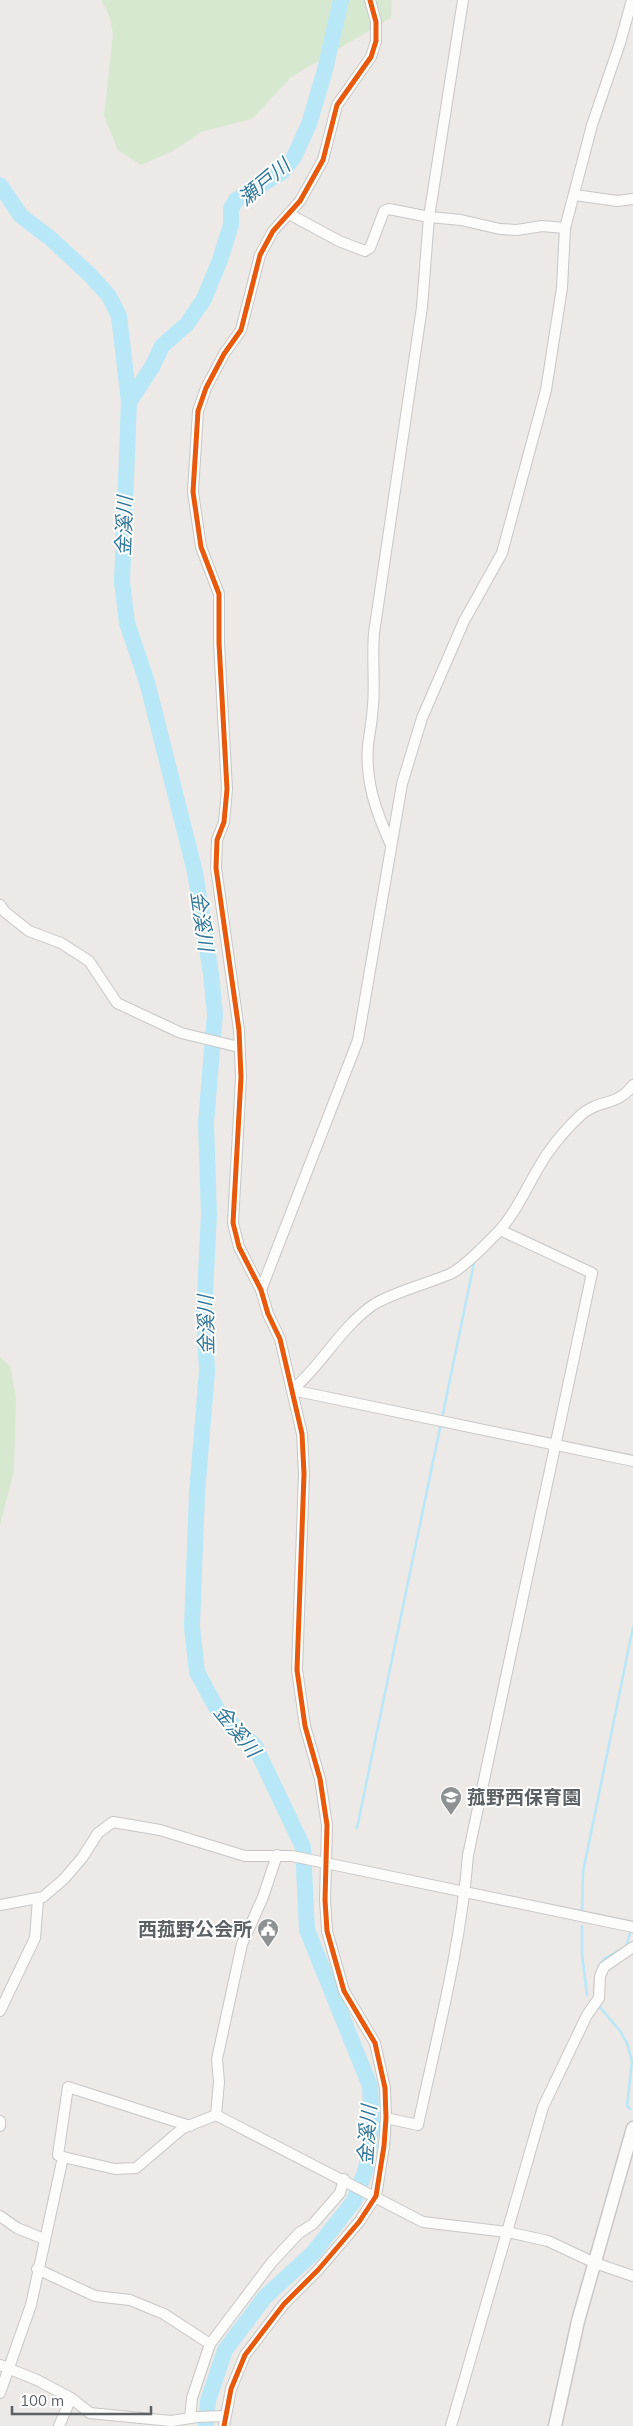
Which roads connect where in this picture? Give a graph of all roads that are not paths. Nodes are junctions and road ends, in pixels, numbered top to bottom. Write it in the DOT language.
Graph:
graph roads {
  1 [pos="370,0"];
  2 [pos="463,0"];
  3 [pos="632,0"];
  4 [pos="576,195"];
  5 [pos="633,200"];
  6 [pos="289,214"];
  7 [pos="429,217"];
  8 [pos="565,228"];
  9 [pos="391,845"];
  10 [pos="0,905"];
  11 [pos="236,1046"];
  12 [pos="633,1085"];
  13 [pos="500,1230"];
  14 [pos="261,1290"];
  15 [pos="292,1390"];
  16 [pos="556,1444"];
  17 [pos="633,1461"];
  18 [pos="280,1855"];
  19 [pos="323,1864"];
  20 [pos="465,1893"];
  21 [pos="38,1898"];
  22 [pos="0,1905"];
  23 [pos="629,1927"];
  24 [pos="633,1947"];
  25 [pos="0,2010"];
  26 [pos="216,2115"];
  27 [pos="386,2118"];
  28 [pos="0,2121"];
  29 [pos="0,2126"];
  30 [pos="190,2126"];
  31 [pos="633,2128"];
  32 [pos="63,2157"];
  33 [pos="345,2180"];
  34 [pos="373,2194"];
  35 [pos="0,2216"];
  36 [pos="507,2232"];
  37 [pos="44,2239"];
  38 [pos="595,2263"];
  39 [pos="37,2269"];
  40 [pos="633,2276"];
  41 [pos="210,2344"];
  42 [pos="4,2366"];
  43 [pos="0,2394"];
  44 [pos="71,2398"];
  45 [pos="223,2419"];
  46 [pos="190,2420"];
  47 [pos="59,2426"];
  48 [pos="451,2426"];
  49 [pos="554,2426"];
  1 -- 6 [label="street"];
  2 -- 7 [label="street"];
  3 -- 4 [label="street"];
  4 -- 5 [label="street"];
  4 -- 8 [label="street"];
  6 -- 7 [label="street"];
  6 -- 11 [label="street"];
  7 -- 8 [label="street"];
  7 -- 9 [label="street"];
  8 -- 9 [label="street"];
  9 -- 14 [label="street"];
  10 -- 11 [label="street"];
  11 -- 14 [label="street"];
  12 -- 13 [label="street"];
  13 -- 15 [label="street"];
  13 -- 16 [label="street"];
  14 -- 15 [label="street"];
  15 -- 16 [label="street"];
  15 -- 19 [label="street"];
  16 -- 17 [label="street"];
  16 -- 20 [label="street"];
  18 -- 19 [label="street"];
  18 -- 21 [label="street"];
  18 -- 26 [label="street"];
  19 -- 20 [label="street"];
  19 -- 27 [label="street"];
  20 -- 23 [label="street"];
  20 -- 27 [label="street"];
  21 -- 22 [label="street"];
  21 -- 25 [label="street"];
  24 -- 36 [label="street"];
  26 -- 30 [label="street"];
  26 -- 33 [label="street"];
  27 -- 34 [label="street"];
  28 -- 29 [label="street"];
  30 -- 32 [label="street"];
  30 -- 32 [label="street"];
  31 -- 38 [label="street"];
  32 -- 37 [label="street"];
  33 -- 34 [label="street"];
  33 -- 41 [label="street"];
  34 -- 36 [label="street"];
  34 -- 45 [label="street"];
  35 -- 37 [label="street"];
  36 -- 38 [label="street"];
  36 -- 48 [label="street"];
  37 -- 39 [label="street"];
  38 -- 40 [label="street"];
  38 -- 49 [label="street"];
  39 -- 41 [label="street"];
  39 -- 42 [label="street"];
  41 -- 46 [label="street"];
  42 -- 43 [label="street"];
  42 -- 44 [label="street"];
  44 -- 46 [label="street"];
  44 -- 47 [label="street"];
  45 -- 46 [label="street"];
}
